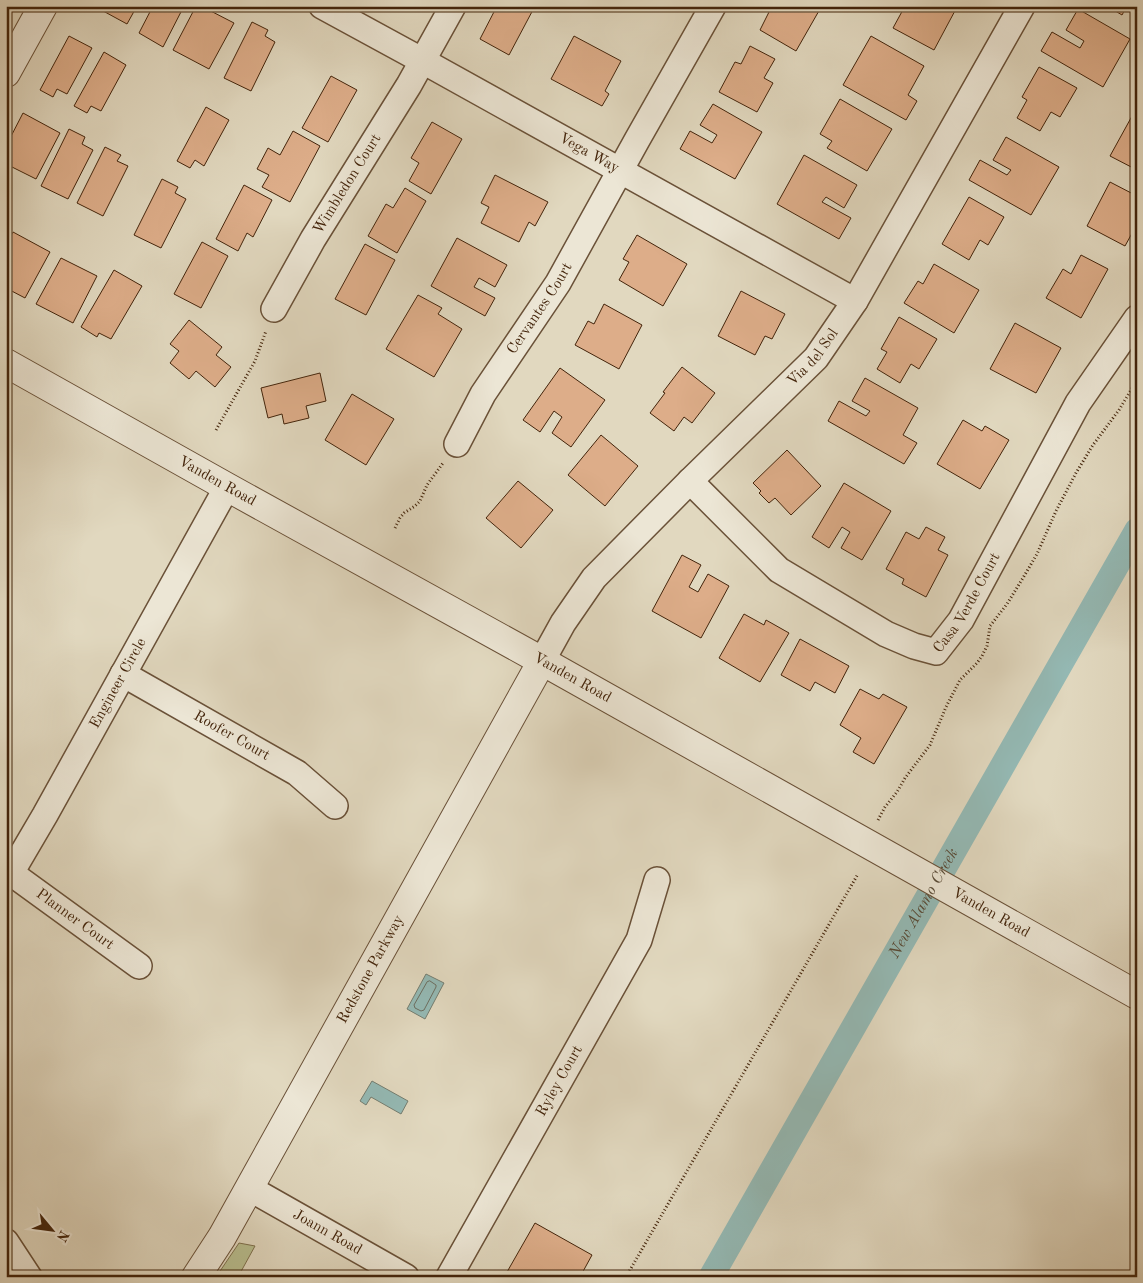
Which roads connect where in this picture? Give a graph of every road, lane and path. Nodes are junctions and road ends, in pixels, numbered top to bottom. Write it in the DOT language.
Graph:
graph roads {
  1 [pos="43,6"];
  2 [pos="322,6"];
  3 [pos="453,6"];
  4 [pos="713,6"];
  5 [pos="1022,6"];
  6 [pos="423,61"];
  7 [pos="6,73"];
  8 [pos="620,171"];
  9 [pos="854,301"];
  10 [pos="274,309"];
  11 [pos="1137,318"];
  12 [pos="6,363"];
  13 [pos="1137,380"];
  14 [pos="216,430"];
  15 [pos="457,444"];
  16 [pos="690,481"];
  17 [pos="227,488"];
  18 [pos="395,528"];
  19 [pos="542,661"];
  20 [pos="123,674"];
  21 [pos="334,806"];
  22 [pos="878,821"];
  23 [pos="858,874"];
  24 [pos="8,875"];
  25 [pos="657,880"];
  26 [pos="139,966"];
  27 [pos="1137,996"];
  28 [pos="248,1188"];
  29 [pos="6,1242"];
  30 [pos="29,1277"];
  31 [pos="196,1277"];
  32 [pos="406,1277"];
  33 [pos="449,1277"];
  34 [pos="626,1277"];
  1 -- 7 [label="street"];
  2 -- 6 [label="street, Vega Way"];
  3 -- 6 [label="street, Wimbledon Court"];
  4 -- 8 [label="street"];
  5 -- 9 [label="street, Via del Sol"];
  6 -- 8 [label="street, Vega Way"];
  6 -- 10 [label="street, Wimbledon Court"];
  8 -- 9 [label="street, Vega Way"];
  8 -- 15 [label="street, Cervantes Court"];
  9 -- 16 [label="street, Via del Sol"];
  10 -- 14 [label="path"];
  11 -- 16 [label="street, Casa Verde Court"];
  12 -- 17 [label="street, Vanden Road"];
  13 -- 22 [label="path"];
  15 -- 18 [label="path"];
  16 -- 19 [label="street, Via del Sol"];
  17 -- 19 [label="street, Vanden Road"];
  17 -- 20 [label="street, Engineer Circle"];
  19 -- 27 [label="street, Vanden Road"];
  19 -- 28 [label="street, Redstone Parkway"];
  20 -- 21 [label="street, Roofer Court"];
  20 -- 24 [label="street, Engineer Circle"];
  23 -- 34 [label="path"];
  24 -- 26 [label="street, Planner Court"];
  25 -- 33 [label="street, Ryley Court"];
  28 -- 31 [label="street, Redstone Parkway"];
  28 -- 32 [label="street, Joann Road"];
  29 -- 30 [label="street"];
}
